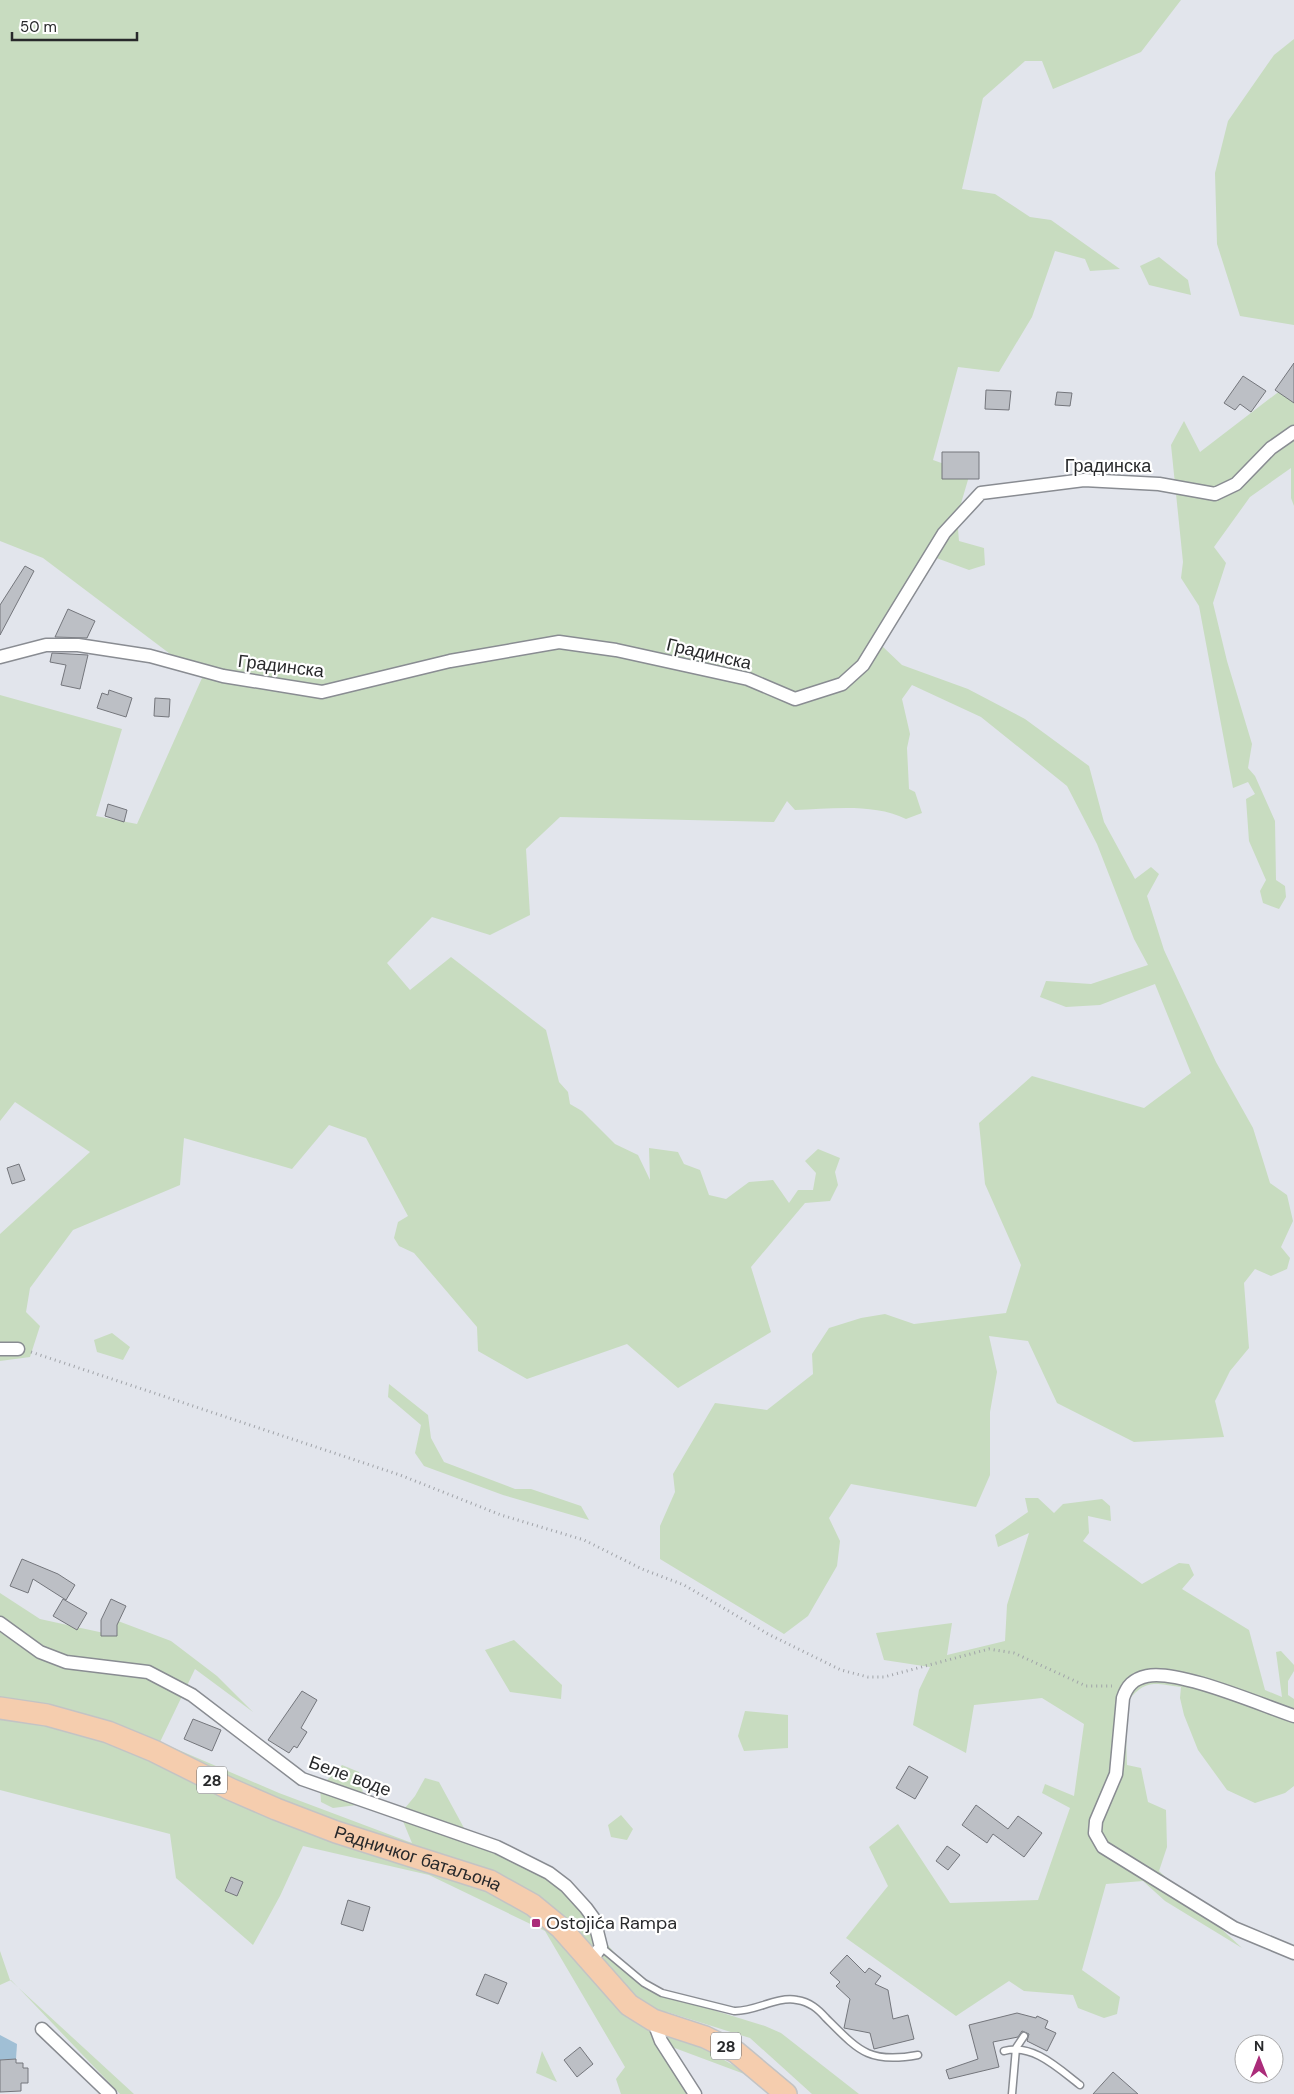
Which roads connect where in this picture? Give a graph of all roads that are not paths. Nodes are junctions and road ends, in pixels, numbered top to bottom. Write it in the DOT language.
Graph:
graph roads {
  1 [pos="1294,432"];
  2 [pos="0,657"];
  3 [pos="0,1349"];
  4 [pos="18,1349"];
  5 [pos="0,1623"];
  6 [pos="0,1708"];
  7 [pos="1294,1716"];
  8 [pos="1294,1953"];
  9 [pos="595,1954"];
  10 [pos="653,2020"];
  11 [pos="42,2030"];
  12 [pos="1024,2036"];
  13 [pos="1016,2048"];
  14 [pos="1004,2051"];
  15 [pos="918,2055"];
  16 [pos="1080,2085"];
  17 [pos="110,2094"];
  18 [pos="695,2094"];
  19 [pos="786,2094"];
  20 [pos="1012,2094"];
  1 -- 2 [label="street, Градинска"];
  3 -- 4 [label="street"];
  5 -- 9 [label="street, Беле воде"];
  6 -- 9 [label="main road, Радничког батаљона / 28"];
  7 -- 8 [label="street"];
  9 -- 10 [label="main road, Радничког батаљона / 28"];
  9 -- 15 [label="lane"];
  10 -- 18 [label="street"];
  10 -- 19 [label="main road, Радничког батаљона / 28"];
  11 -- 17 [label="street"];
  12 -- 13 [label="lane"];
  13 -- 14 [label="lane"];
  13 -- 16 [label="lane"];
  13 -- 20 [label="lane"];
}
